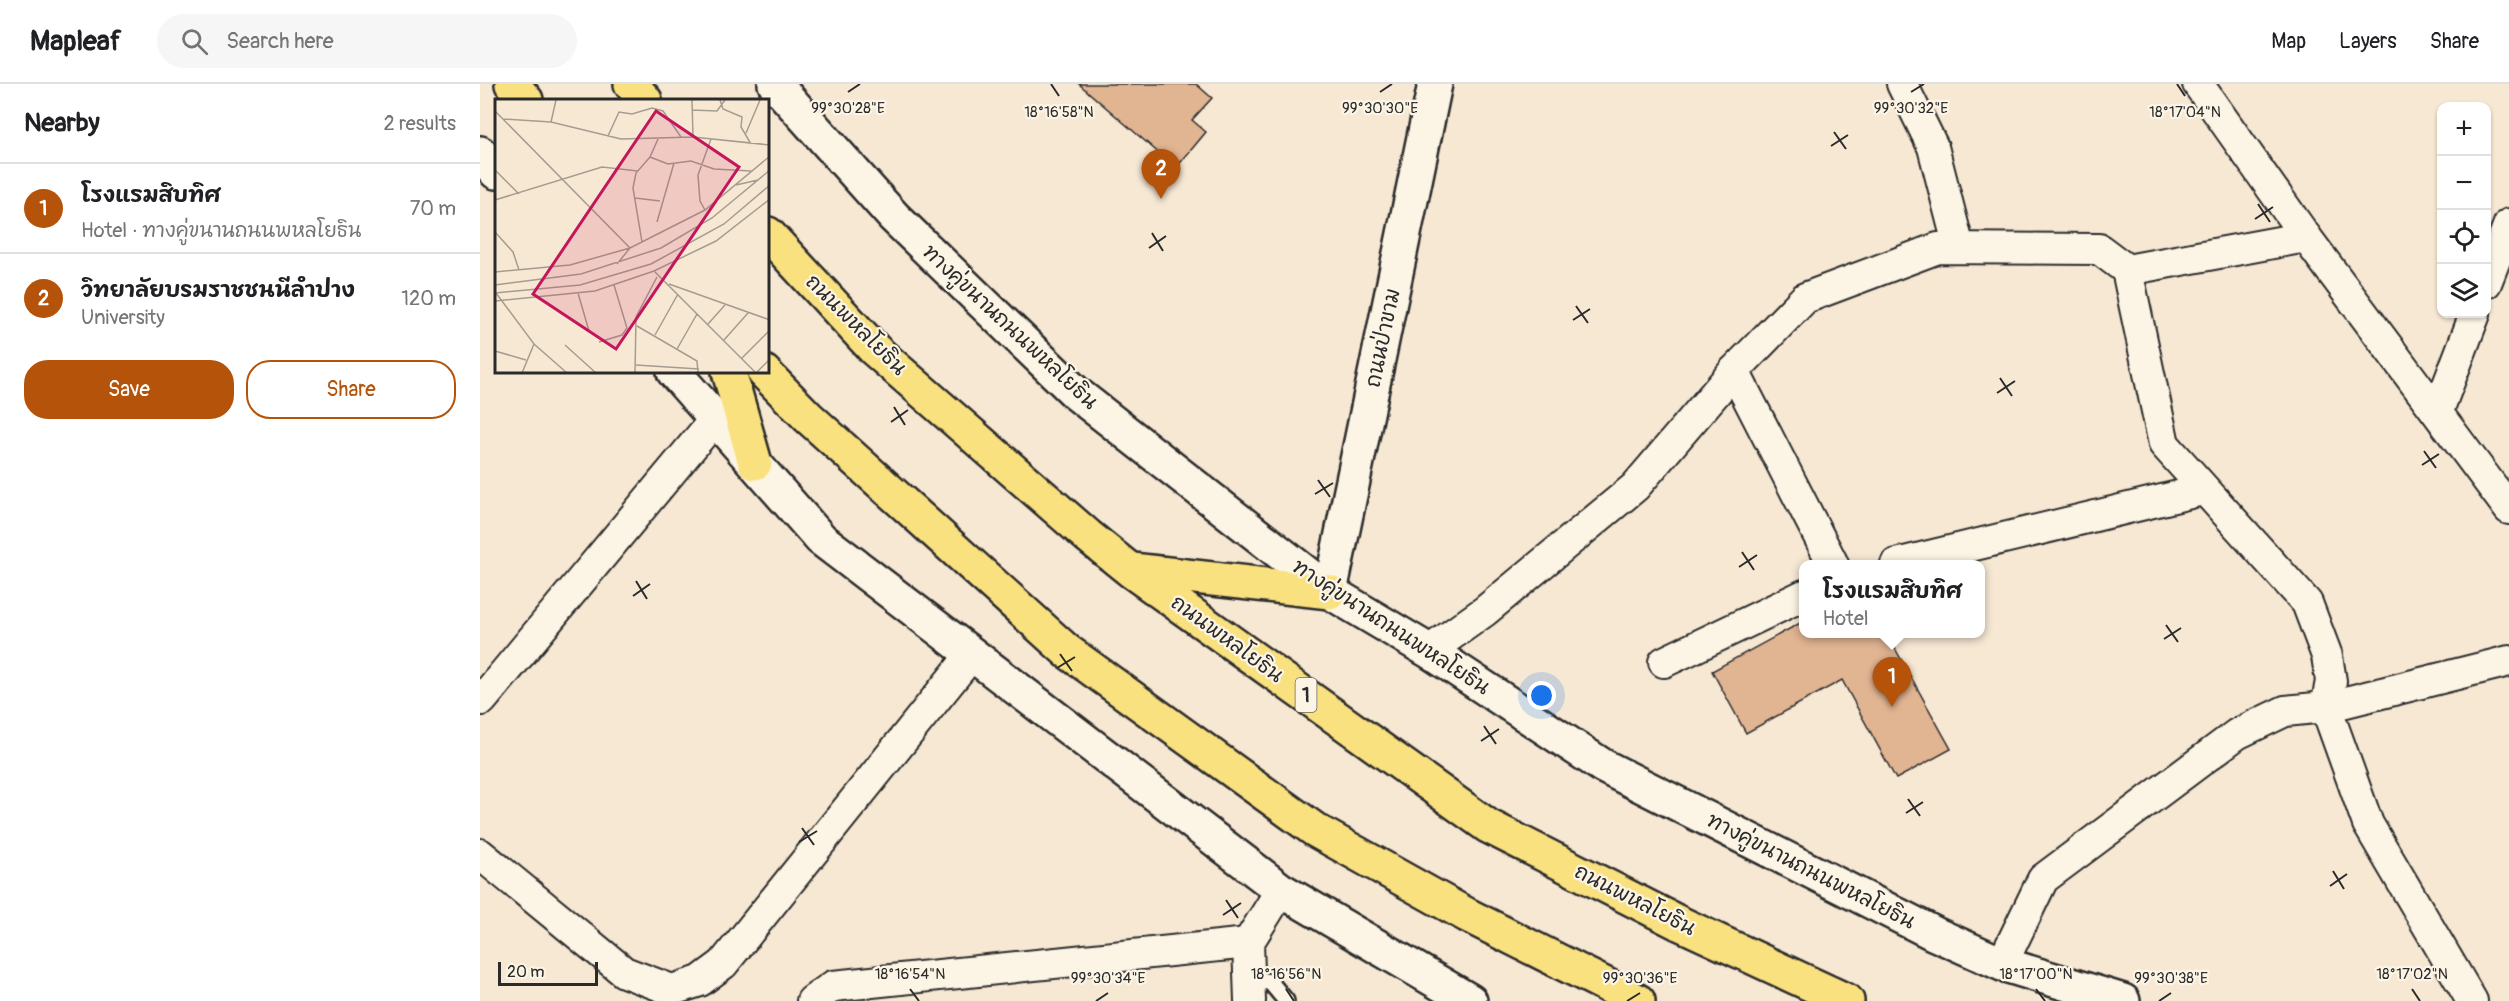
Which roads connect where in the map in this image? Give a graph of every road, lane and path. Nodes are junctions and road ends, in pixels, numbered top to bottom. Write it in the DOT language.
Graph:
graph roads {
  1 [pos="512,84"];
  2 [pos="631,84"];
  3 [pos="775,84"];
  4 [pos="1435,84"];
  5 [pos="1902,84"];
  6 [pos="2198,84"];
  7 [pos="525,99"];
  8 [pos="644,99"];
  9 [pos="480,153"];
  10 [pos="495,171"];
  11 [pos="2509,224"];
  12 [pos="770,236"];
  13 [pos="2306,237"];
  14 [pos="1959,248"];
  15 [pos="2127,270"];
  16 [pos="2491,272"];
  17 [pos="2473,318"];
  18 [pos="1734,371"];
  19 [pos="676,374"];
  20 [pos="730,374"];
  21 [pos="766,374"];
  22 [pos="2438,411"];
  23 [pos="716,419"];
  24 [pos="754,463"];
  25 [pos="2203,490"];
  26 [pos="2507,499"];
  27 [pos="1831,560"];
  28 [pos="1913,560"];
  29 [pos="1130,570"];
  30 [pos="1330,592"];
  31 [pos="1799,598"];
  32 [pos="1429,651"];
  33 [pos="972,654"];
  34 [pos="2509,661"];
  35 [pos="1664,662"];
  36 [pos="483,700"];
  37 [pos="2326,708"];
  38 [pos="480,854"];
  39 [pos="1281,890"];
  40 [pos="1248,943"];
  41 [pos="2002,964"];
  42 [pos="1249,989"];
  43 [pos="812,1001"];
  44 [pos="1286,1001"];
  45 [pos="1470,1001"];
  46 [pos="1638,1001"];
  47 [pos="1847,1001"];
  48 [pos="2123,1001"];
  49 [pos="2472,1001"];
  1 -- 7 [label="highway"];
  2 -- 8 [label="highway"];
  3 -- 30 [label="main road, ทางคู่ขนานถนนพหลโยธิน"];
  4 -- 30 [label="main road, ถนนป่าขาม"];
  5 -- 14 [label="street"];
  6 -- 13 [label="street"];
  9 -- 10 [label="main road"];
  11 -- 16 [label="street"];
  12 -- 29 [label="highway, ถนนพหลโยธิน / 1"];
  13 -- 15 [label="street"];
  13 -- 22 [label="street"];
  14 -- 15 [label="street"];
  14 -- 18 [label="street"];
  15 -- 25 [label="street"];
  17 -- 22 [label="street"];
  18 -- 27 [label="street"];
  18 -- 32 [label="street"];
  19 -- 23 [label="main road"];
  20 -- 24 [label="highway"];
  21 -- 46 [label="highway"];
  22 -- 26 [label="street"];
  23 -- 24 [label="main road"];
  23 -- 36 [label="street"];
  24 -- 33 [label="main road"];
  25 -- 28 [label="street"];
  25 -- 37 [label="street"];
  29 -- 30 [label="highway"];
  29 -- 47 [label="highway, ถนนพหลโยธิน / 1"];
  30 -- 32 [label="main road, ทางคู่ขนานถนนพหลโยธิน"];
  31 -- 35 [label="street"];
  32 -- 41 [label="main road, ทางคู่ขนานถนนพหลโยธิน"];
  33 -- 38 [label="street"];
  33 -- 39 [label="main road"];
  34 -- 37 [label="street"];
  37 -- 41 [label="street"];
  37 -- 49 [label="street"];
  39 -- 40 [label="street"];
  39 -- 45 [label="main road"];
  40 -- 42 [label="street"];
  40 -- 43 [label="street"];
  41 -- 48 [label="main road, ทางคู่ขนานถนนพหลโยธิน"];
  42 -- 44 [label="lane"];
}
